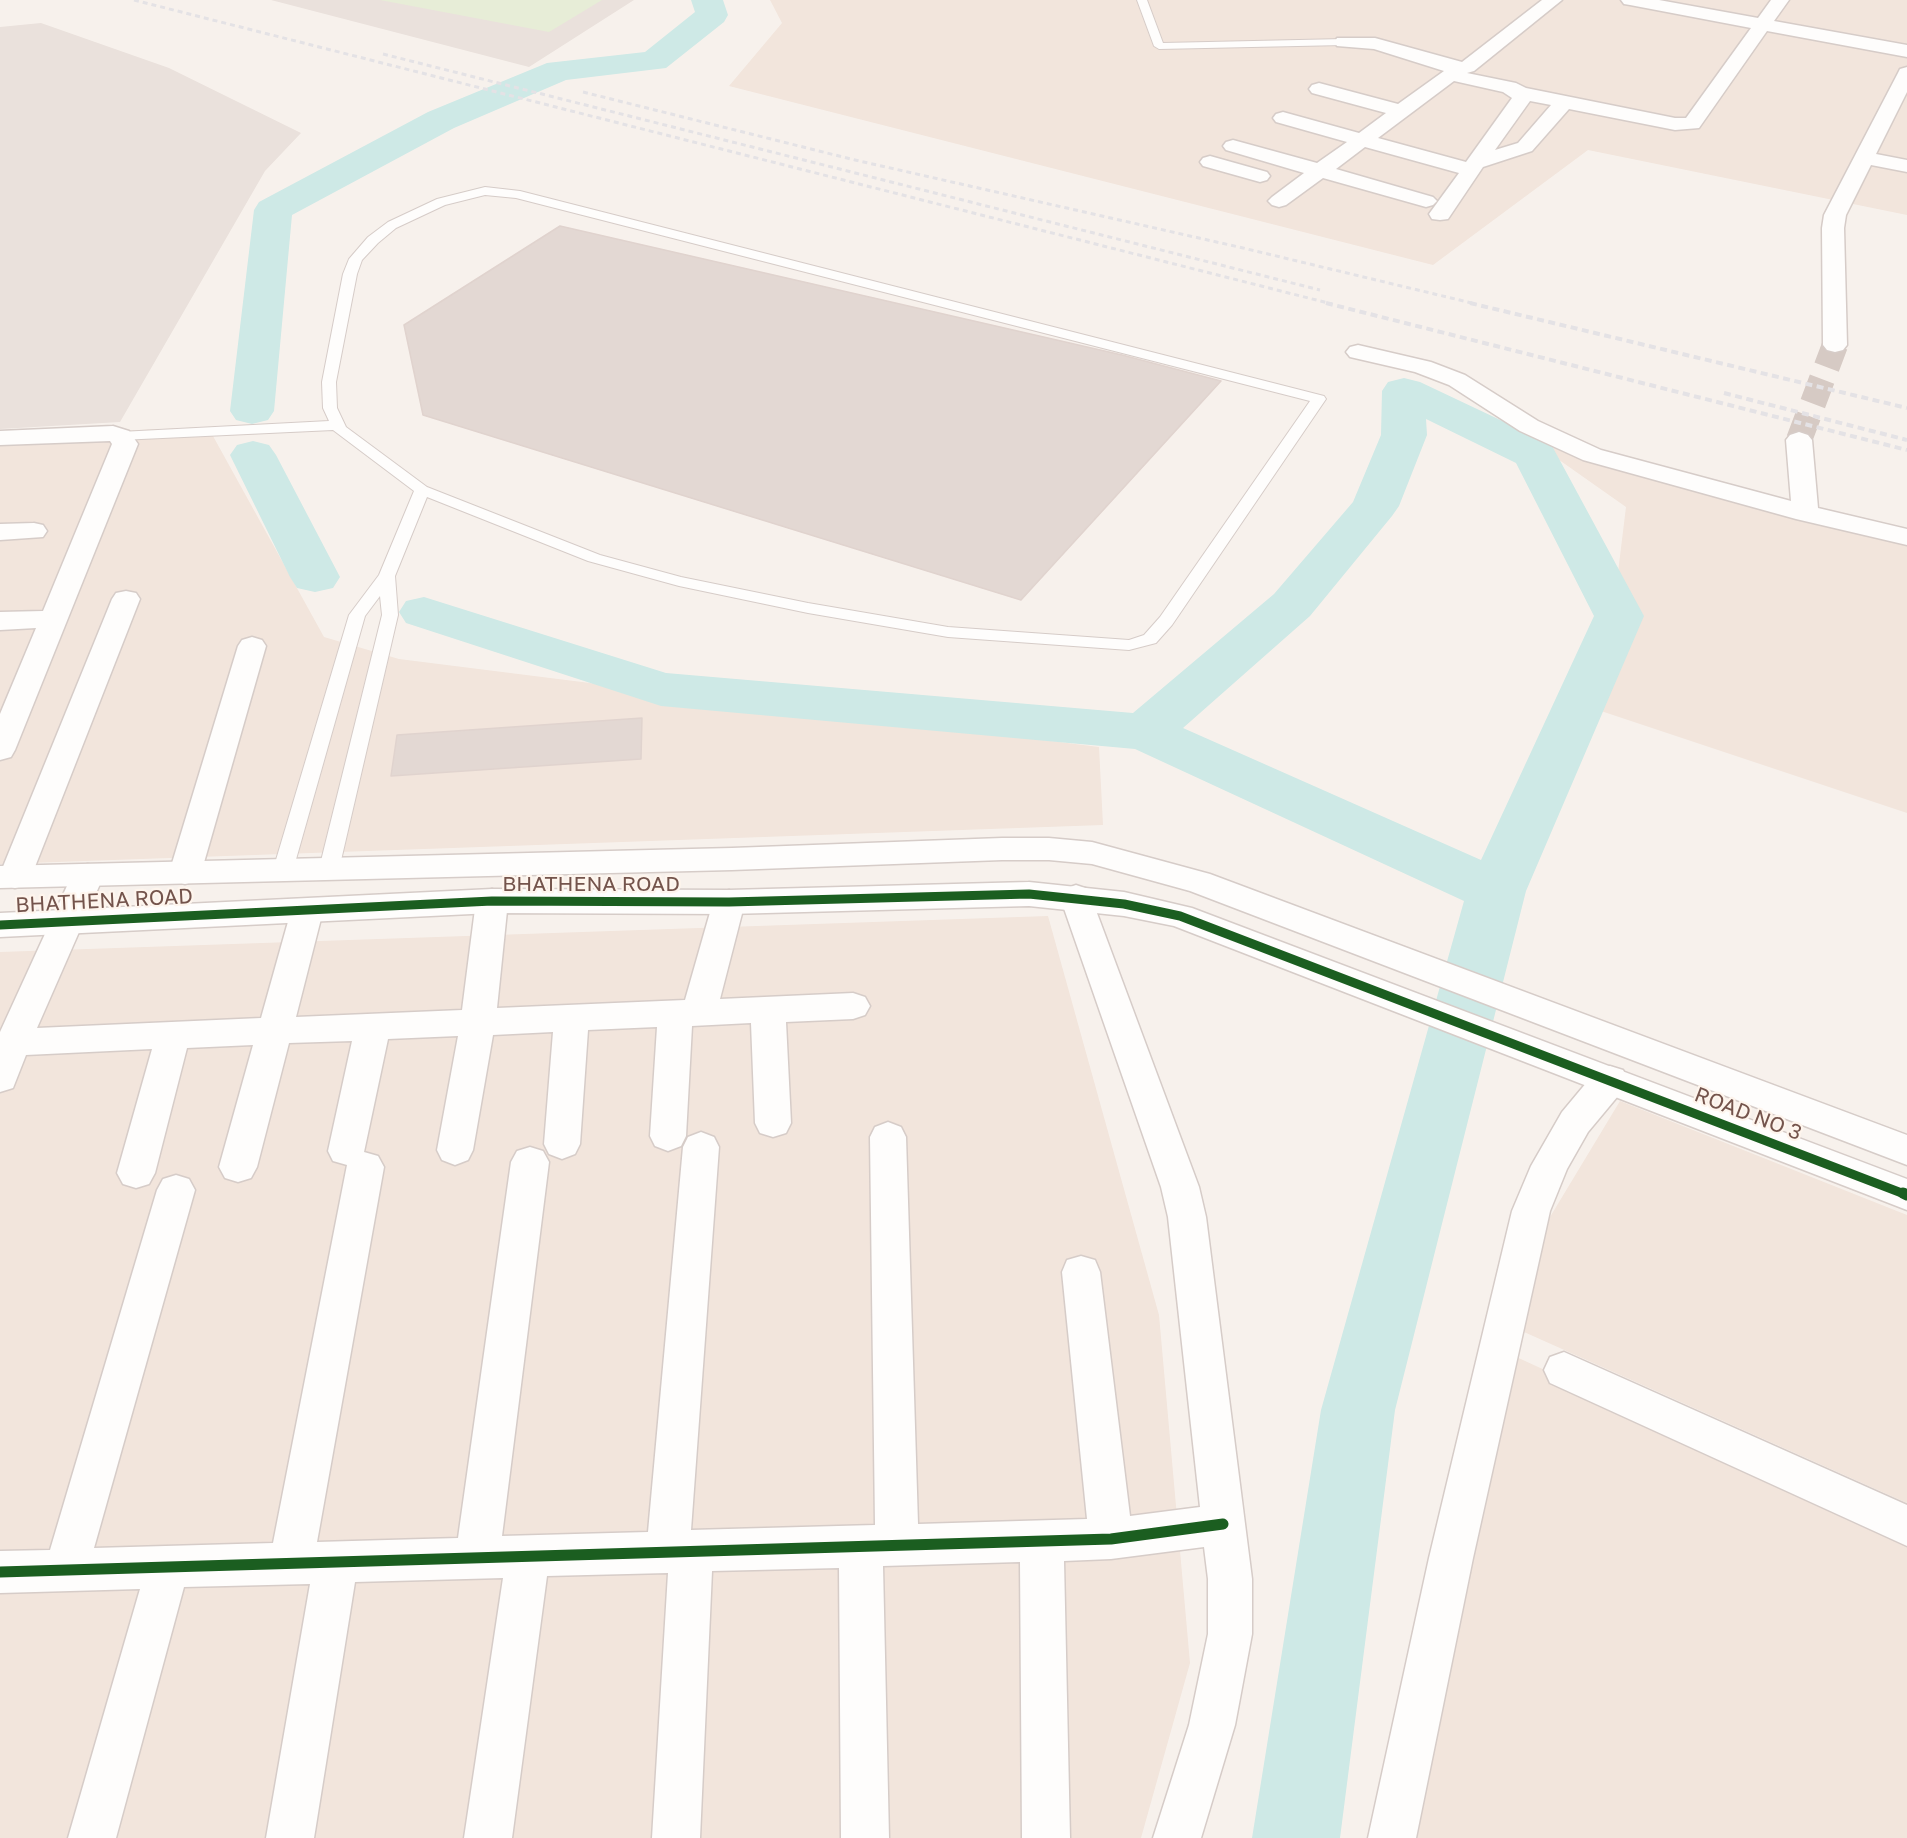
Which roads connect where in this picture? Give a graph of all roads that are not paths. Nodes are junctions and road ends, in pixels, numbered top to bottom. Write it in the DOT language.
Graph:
graph roads {
  1 [pos="1142,0"];
  2 [pos="1554,0"];
  3 [pos="1630,0"];
  4 [pos="1780,0"];
  5 [pos="1763,25"];
  6 [pos="1344,42"];
  7 [pos="1907,51"];
  8 [pos="1907,73"];
  9 [pos="1342,76"];
  10 [pos="1450,76"];
  11 [pos="1418,88"];
  12 [pos="1319,89"];
  13 [pos="1520,93"];
  14 [pos="1564,102"];
  15 [pos="1298,104"];
  16 [pos="1402,111"];
  17 [pos="1383,125"];
  18 [pos="1405,131"];
  19 [pos="1362,140"];
  20 [pos="1233,146"];
  21 [pos="1462,146"];
  22 [pos="1342,155"];
  23 [pos="1865,158"];
  24 [pos="1364,161"];
  25 [pos="1210,162"];
  26 [pos="1477,162"];
  27 [pos="1907,166"];
  28 [pos="1320,171"];
  29 [pos="1298,187"];
  30 [pos="1320,194"];
  31 [pos="1279,201"];
  32 [pos="1835,345"];
  33 [pos="1358,352"];
  34 [pos="338,425"];
  35 [pos="120,436"];
  36 [pos="0,438"];
  37 [pos="1799,440"];
  38 [pos="422,490"];
  39 [pos="1805,513"];
  40 [pos="0,531"];
  41 [pos="34,531"];
  42 [pos="1907,537"];
  43 [pos="387,576"];
  44 [pos="126,599"];
  45 [pos="55,619"];
  46 [pos="0,621"];
  47 [pos="252,646"];
  48 [pos="0,750"];
  49 [pos="329,869"];
  50 [pos="283,870"];
  51 [pos="185,873"];
  52 [pos="88,875"];
  53 [pos="8,877"];
  54 [pos="1076,897"];
  55 [pos="492,902"];
  56 [pos="729,902"];
  57 [pos="307,911"];
  58 [pos="1180,916"];
  59 [pos="67,922"];
  60 [pos="0,925"];
  61 [pos="853,1006"];
  62 [pos="768,1009"];
  63 [pos="687,1013"];
  64 [pos="572,1018"];
  65 [pos="478,1022"];
  66 [pos="373,1026"];
  67 [pos="1592,1029"];
  68 [pos="273,1030"];
  69 [pos="173,1035"];
  70 [pos="13,1042"];
  71 [pos="1593,1074"];
  72 [pos="0,1078"];
  73 [pos="773,1123"];
  74 [pos="888,1137"];
  75 [pos="455,1150"];
  76 [pos="1907,1150"];
  77 [pos="238,1167"];
  78 [pos="136,1173"];
  79 [pos="176,1190"];
  80 [pos="1907,1195"];
  81 [pos="1081,1272"];
  82 [pos="1564,1370"];
  83 [pos="1223,1524"];
  84 [pos="1907,1526"];
  85 [pos="1111,1539"];
  86 [pos="1042,1541"];
  87 [pos="879,1546"];
  88 [pos="680,1552"];
  89 [pos="528,1556"];
  90 [pos="477,1558"];
  91 [pos="336,1562"];
  92 [pos="291,1564"];
  93 [pos="168,1567"];
  94 [pos="66,1570"];
  95 [pos="0,1572"];
  96 [pos="92,1838"];
  97 [pos="290,1838"];
  98 [pos="488,1838"];
  99 [pos="676,1838"];
  100 [pos="865,1838"];
  101 [pos="1046,1838"];
  102 [pos="1177,1838"];
  103 [pos="1392,1838"];
  1 -- 6 [label="lane"];
  2 -- 10 [label="street"];
  3 -- 5 [label="street"];
  4 -- 5 [label="street"];
  5 -- 7 [label="street"];
  5 -- 14 [label="street"];
  6 -- 10 [label="street"];
  8 -- 23 [label="street"];
  9 -- 11 [label="street"];
  10 -- 11 [label="street"];
  10 -- 13 [label="street"];
  11 -- 16 [label="street"];
  12 -- 16 [label="street"];
  13 -- 14 [label="street"];
  13 -- 26 [label="street"];
  14 -- 26 [label="street"];
  15 -- 17 [label="street"];
  16 -- 17 [label="street"];
  17 -- 18 [label="street"];
  17 -- 19 [label="street"];
  19 -- 22 [label="street"];
  19 -- 22 [label="street"];
  19 -- 26 [label="street"];
  20 -- 28 [label="street"];
  21 -- 26 [label="street"];
  22 -- 24 [label="street"];
  22 -- 28 [label="street"];
  23 -- 27 [label="street"];
  23 -- 32 [label="street"];
  25 -- 29 [label="street"];
  26 -- 28 [label="street"];
  28 -- 29 [label="street"];
  29 -- 30 [label="street"];
  29 -- 31 [label="street"];
  33 -- 39 [label="street"];
  34 -- 35 [label="lane"];
  34 -- 38 [label="lane"];
  34 -- 38 [label="lane"];
  35 -- 36 [label="street"];
  35 -- 45 [label="street"];
  37 -- 39 [label="street"];
  38 -- 43 [label="lane"];
  39 -- 42 [label="street"];
  40 -- 41 [label="street"];
  43 -- 49 [label="lane"];
  43 -- 50 [label="lane"];
  44 -- 53 [label="street"];
  45 -- 46 [label="street"];
  45 -- 48 [label="street"];
  47 -- 51 [label="street"];
  49 -- 50 [label="street, BHATHENA ROAD"];
  49 -- 67 [label="street, BHATHENA ROAD"];
  50 -- 51 [label="street, BHATHENA ROAD"];
  51 -- 52 [label="street, BHATHENA ROAD"];
  52 -- 53 [label="street, BHATHENA ROAD"];
  52 -- 59 [label="street"];
  54 -- 56 [label="street, BHATHENA ROAD"];
  54 -- 58 [label="street, BHATHENA ROAD"];
  54 -- 83 [label="street"];
  55 -- 56 [label="street, BHATHENA ROAD"];
  55 -- 57 [label="street, BHATHENA ROAD"];
  55 -- 65 [label="street"];
  56 -- 63 [label="street"];
  57 -- 59 [label="street, BHATHENA ROAD"];
  57 -- 68 [label="street"];
  58 -- 71 [label="street, ROAD NO 3"];
  59 -- 60 [label="street, BHATHENA ROAD"];
  59 -- 70 [label="street"];
  61 -- 62 [label="street"];
  62 -- 63 [label="street"];
  62 -- 73 [label="street"];
  63 -- 64 [label="street"];
  63 -- 88 [label="street"];
  64 -- 65 [label="street"];
  64 -- 90 [label="street"];
  65 -- 66 [label="street"];
  65 -- 75 [label="street"];
  66 -- 68 [label="street"];
  66 -- 92 [label="street"];
  67 -- 76 [label="street, ROAD NO 3"];
  68 -- 69 [label="street"];
  68 -- 77 [label="street"];
  69 -- 70 [label="street"];
  69 -- 78 [label="street"];
  70 -- 72 [label="street"];
  71 -- 80 [label="street, ROAD NO 3"];
  71 -- 103 [label="street"];
  74 -- 87 [label="street"];
  79 -- 94 [label="street"];
  81 -- 85 [label="street"];
  82 -- 84 [label="street"];
  83 -- 85 [label="street"];
  83 -- 102 [label="street"];
  85 -- 86 [label="street"];
  86 -- 87 [label="street"];
  86 -- 101 [label="street"];
  87 -- 88 [label="street"];
  87 -- 100 [label="street"];
  88 -- 89 [label="street"];
  88 -- 99 [label="street"];
  89 -- 90 [label="street"];
  89 -- 98 [label="street"];
  90 -- 91 [label="street"];
  91 -- 92 [label="street"];
  91 -- 97 [label="street"];
  92 -- 93 [label="street"];
  93 -- 94 [label="street"];
  93 -- 96 [label="street"];
  94 -- 95 [label="street"];
}
